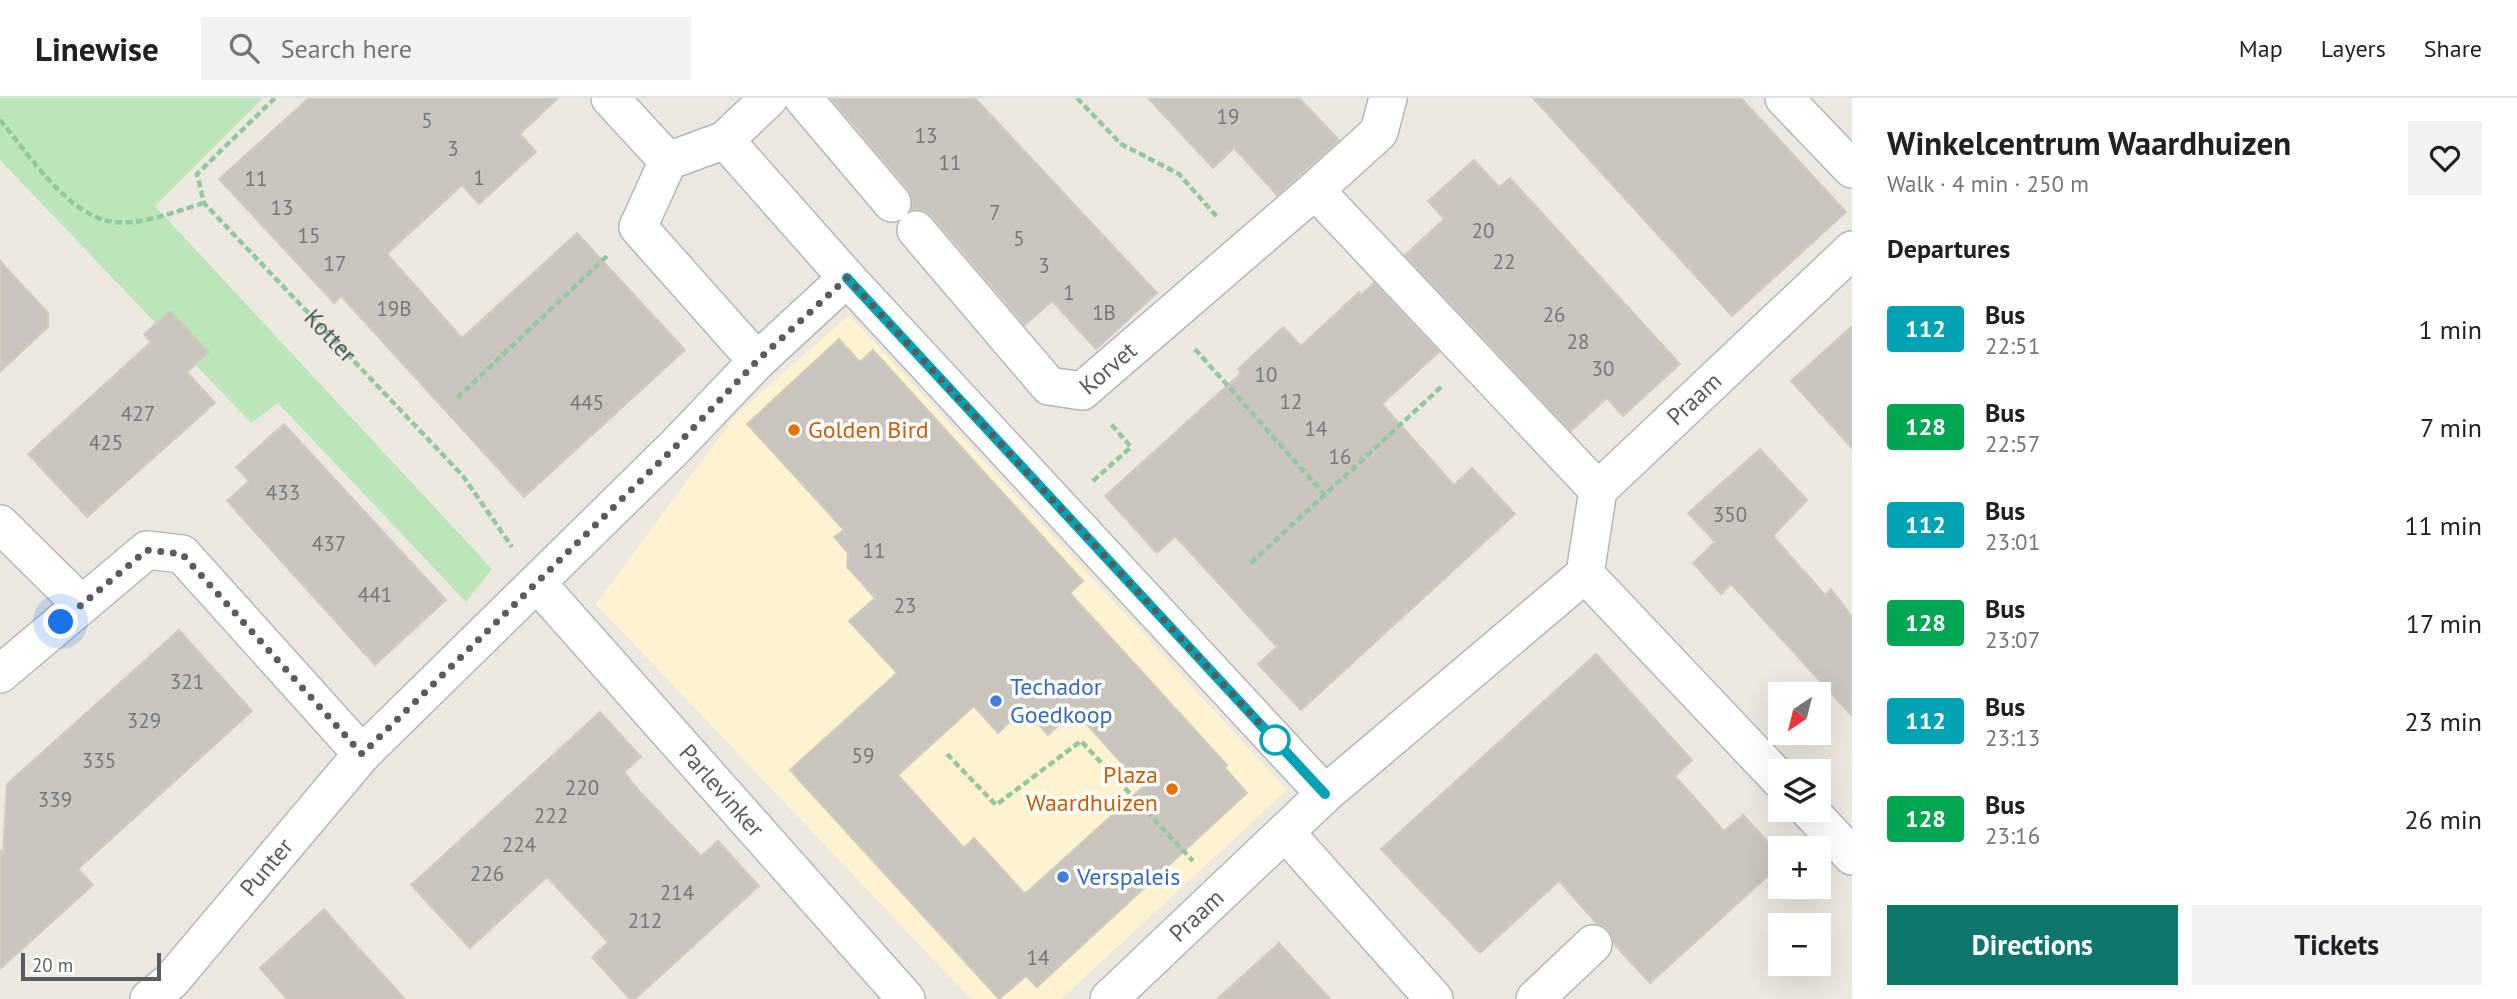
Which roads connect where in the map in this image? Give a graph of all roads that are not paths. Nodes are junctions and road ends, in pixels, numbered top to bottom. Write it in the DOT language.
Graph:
graph roads {
  1 [pos="610,98"];
  2 [pos="769,98"];
  3 [pos="803,98"];
  4 [pos="1388,98"];
  5 [pos="1784,98"];
  6 [pos="725,140"];
  7 [pos="667,161"];
  8 [pos="1852,169"];
  9 [pos="1315,190"];
  10 [pos="1852,250"];
  11 [pos="847,278"];
  12 [pos="757,361"];
  13 [pos="1598,490"];
  14 [pos="0,524"];
  15 [pos="1585,574"];
  16 [pos="537,583"];
  17 [pos="82,605"];
  18 [pos="0,674"];
  19 [pos="362,754"];
  20 [pos="1768,767"];
  21 [pos="1325,794"];
  22 [pos="1820,822"];
  23 [pos="1284,832"];
  24 [pos="1852,856"];
  25 [pos="1592,944"];
  26 [pos="170,993"];
  27 [pos="906,999"];
  28 [pos="1109,999"];
  29 [pos="1434,999"];
  30 [pos="1535,999"];
  1 -- 7 [label="street"];
  2 -- 6 [label="street"];
  3 -- 9 [label="street, Korvet"];
  4 -- 9 [label="street, Korvet"];
  5 -- 8 [label="street"];
  6 -- 7 [label="street"];
  6 -- 11 [label="street"];
  7 -- 12 [label="street"];
  9 -- 13 [label="street"];
  10 -- 13 [label="street, Praam"];
  11 -- 12 [label="street, Punter"];
  11 -- 21 [label="street"];
  12 -- 16 [label="street, Punter"];
  13 -- 15 [label="street"];
  14 -- 17 [label="street"];
  15 -- 20 [label="street"];
  15 -- 21 [label="street, Praam"];
  16 -- 19 [label="street, Punter"];
  16 -- 27 [label="street, Parlevinker"];
  17 -- 18 [label="street"];
  17 -- 19 [label="street"];
  19 -- 26 [label="street, Punter"];
  21 -- 23 [label="street, Praam"];
  22 -- 24 [label="street"];
  23 -- 28 [label="street, Praam"];
  23 -- 29 [label="street"];
  25 -- 30 [label="street"];
}
